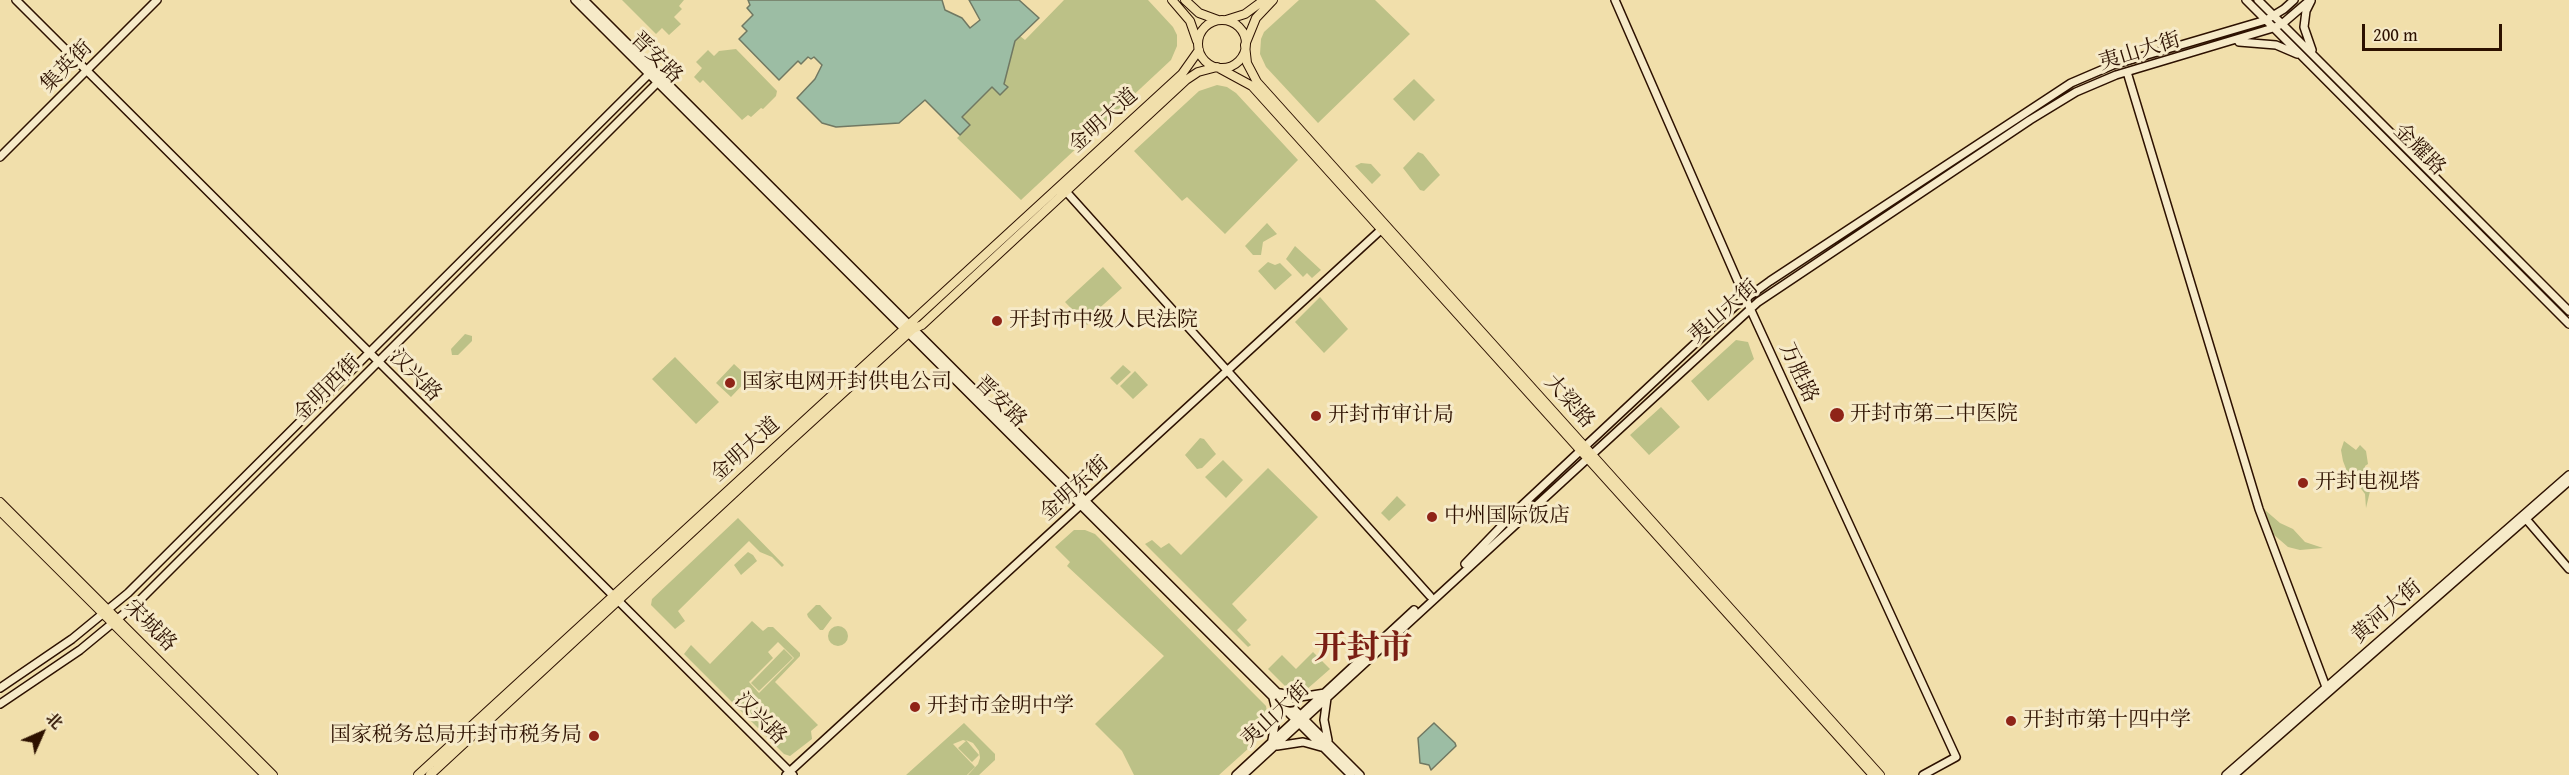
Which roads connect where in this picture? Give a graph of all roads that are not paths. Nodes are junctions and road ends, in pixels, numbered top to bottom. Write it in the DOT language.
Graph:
graph roads {
  1 [pos="11,0"];
  2 [pos="16,0"];
  3 [pos="150,0"];
  4 [pos="157,0"];
  5 [pos="575,0"];
  6 [pos="584,0"];
  7 [pos="1172,0"];
  8 [pos="1185,0"];
  9 [pos="1264,0"];
  10 [pos="1273,0"];
  11 [pos="1615,0"];
  12 [pos="2246,0"];
  13 [pos="2258,0"];
  14 [pos="2294,0"];
  15 [pos="2311,0"];
  16 [pos="2274,17"];
  17 [pos="1221,20"];
  18 [pos="2266,20"];
  19 [pos="2282,24"];
  20 [pos="2273,28"];
  21 [pos="2227,43"];
  22 [pos="1245,45"];
  23 [pos="1198,47"];
  24 [pos="2316,58"];
  25 [pos="2305,59"];
  26 [pos="1217,67"];
  27 [pos="83,70"];
  28 [pos="651,71"];
  29 [pos="2127,72"];
  30 [pos="660,80"];
  31 [pos="0,150"];
  32 [pos="0,157"];
  33 [pos="1063,188"];
  34 [pos="1384,227"];
  35 [pos="1746,298"];
  36 [pos="1750,308"];
  37 [pos="2569,311"];
  38 [pos="2569,324"];
  39 [pos="908,329"];
  40 [pos="368,354"];
  41 [pos="377,364"];
  42 [pos="1227,372"];
  43 [pos="1583,449"];
  44 [pos="1589,456"];
  45 [pos="2569,475"];
  46 [pos="2569,481"];
  47 [pos="0,502"];
  48 [pos="1084,503"];
  49 [pos="0,512"];
  50 [pos="2526,519"];
  51 [pos="2569,569"];
  52 [pos="1430,596"];
  53 [pos="613,600"];
  54 [pos="106,612"];
  55 [pos="116,621"];
  56 [pos="2326,687"];
  57 [pos="0,688"];
  58 [pos="1274,693"];
  59 [pos="1326,695"];
  60 [pos="0,704"];
  61 [pos="1300,719"];
  62 [pos="1273,745"];
  63 [pos="1328,747"];
  64 [pos="788,774"];
  65 [pos="265,775"];
  66 [pos="273,775"];
  67 [pos="418,775"];
  68 [pos="430,775"];
  69 [pos="1236,775"];
  70 [pos="1243,775"];
  71 [pos="1351,775"];
  72 [pos="1360,775"];
  73 [pos="1873,775"];
  74 [pos="1880,775"];
  75 [pos="1923,775"];
  76 [pos="2226,775"];
  77 [pos="2234,775"];
  1 -- 27 [label="main road, 汉兴路"];
  2 -- 27 [label="main road, 汉兴路"];
  3 -- 27 [label="main road, 集英街"];
  4 -- 27 [label="main road, 集英街"];
  5 -- 28 [label="main road, 晋安路"];
  6 -- 28 [label="main road, 晋安路"];
  7 -- 23 [label="main road"];
  8 -- 17 [label="main road"];
  9 -- 17 [label="main road"];
  10 -- 22 [label="main road"];
  11 -- 35 [label="main road, 万胜路"];
  12 -- 18 [label="main road, 金耀路"];
  13 -- 16 [label="main road, 金耀路"];
  14 -- 16 [label="main road, 夷山大街"];
  15 -- 19 [label="main road, 夷山大街"];
  15 -- 24 [label="main road"];
  16 -- 18 [label="main road, 夷山大街"];
  16 -- 19 [label="main road, 金耀路"];
  17 -- 22 [label="main road"];
  17 -- 23 [label="main road"];
  18 -- 20 [label="main road, 金耀路"];
  18 -- 35 [label="main road, 夷山大街"];
  19 -- 20 [label="main road, 夷山大街"];
  19 -- 24 [label="main road, 金耀路"];
  20 -- 21 [label="main road, 夷山大街"];
  20 -- 25 [label="main road, 金耀路"];
  21 -- 25 [label="main road"];
  21 -- 29 [label="main road, 夷山大街"];
  22 -- 26 [label="main road"];
  22 -- 34 [label="main road, 大梁路"];
  23 -- 26 [label="main road"];
  23 -- 33 [label="main road, 金明大道"];
  24 -- 37 [label="main road, 金耀路"];
  25 -- 38 [label="main road, 金耀路"];
  26 -- 33 [label="main road, 金明大道"];
  26 -- 34 [label="main road, 大梁路"];
  27 -- 31 [label="main road, 集英街"];
  27 -- 32 [label="main road, 集英街"];
  27 -- 40 [label="main road, 汉兴路"];
  28 -- 30 [label="main road, 晋安路"];
  28 -- 40 [label="main road, 金明西街"];
  29 -- 36 [label="main road, 夷山大街"];
  29 -- 56 [label="main road"];
  30 -- 39 [label="main road, 晋安路"];
  30 -- 41 [label="main road, 金明西街"];
  33 -- 39 [label="main road, 金明大道"];
  33 -- 42 [label="main road"];
  34 -- 42 [label="main road, 金明东街"];
  34 -- 43 [label="main road, 大梁路"];
  35 -- 36 [label="main road, 万胜路"];
  35 -- 43 [label="main road, 夷山大街"];
  36 -- 44 [label="main road, 夷山大街"];
  36 -- 75 [label="main road, 万胜路"];
  39 -- 48 [label="main road, 晋安路"];
  39 -- 53 [label="main road, 金明大道"];
  40 -- 41 [label="main road, 汉兴路"];
  40 -- 54 [label="main road, 金明西街"];
  41 -- 53 [label="main road, 汉兴路"];
  41 -- 55 [label="main road, 金明西街"];
  42 -- 48 [label="main road, 金明东街"];
  42 -- 52 [label="main road"];
  43 -- 44 [label="main road, 大梁路"];
  43 -- 52 [label="main road, 夷山大街"];
  44 -- 59 [label="main road, 夷山大街"];
  44 -- 73 [label="main road, 大梁路"];
  44 -- 74 [label="main road, 大梁路"];
  45 -- 56 [label="main road, 黄河大街"];
  46 -- 50 [label="main road, 黄河大街"];
  47 -- 54 [label="main road, 宋城路"];
  48 -- 58 [label="main road, 晋安路"];
  48 -- 64 [label="main road, 金明东街"];
  49 -- 54 [label="main road, 宋城路"];
  50 -- 51 [label="main road"];
  50 -- 77 [label="main road, 黄河大街"];
  52 -- 59 [label="main road, 夷山大街"];
  53 -- 64 [label="main road, 汉兴路"];
  53 -- 67 [label="main road, 金明大道"];
  53 -- 68 [label="main road, 金明大道"];
  54 -- 55 [label="main road, 宋城路"];
  54 -- 57 [label="main road, 金明西街"];
  55 -- 60 [label="main road, 金明西街"];
  55 -- 65 [label="main road, 宋城路"];
  55 -- 66 [label="main road, 宋城路"];
  56 -- 76 [label="main road, 黄河大街"];
  58 -- 59 [label="main road"];
  58 -- 61 [label="main road, 晋安路"];
  58 -- 62 [label="main road"];
  59 -- 61 [label="main road, 夷山大街"];
  59 -- 63 [label="main road"];
  61 -- 62 [label="main road, 夷山大街"];
  61 -- 63 [label="main road, 晋安路"];
  62 -- 63 [label="main road"];
  62 -- 69 [label="main road, 夷山大街"];
  62 -- 70 [label="main road, 夷山大街"];
  63 -- 71 [label="main road, 晋安路"];
  63 -- 72 [label="main road, 晋安路"];
}
